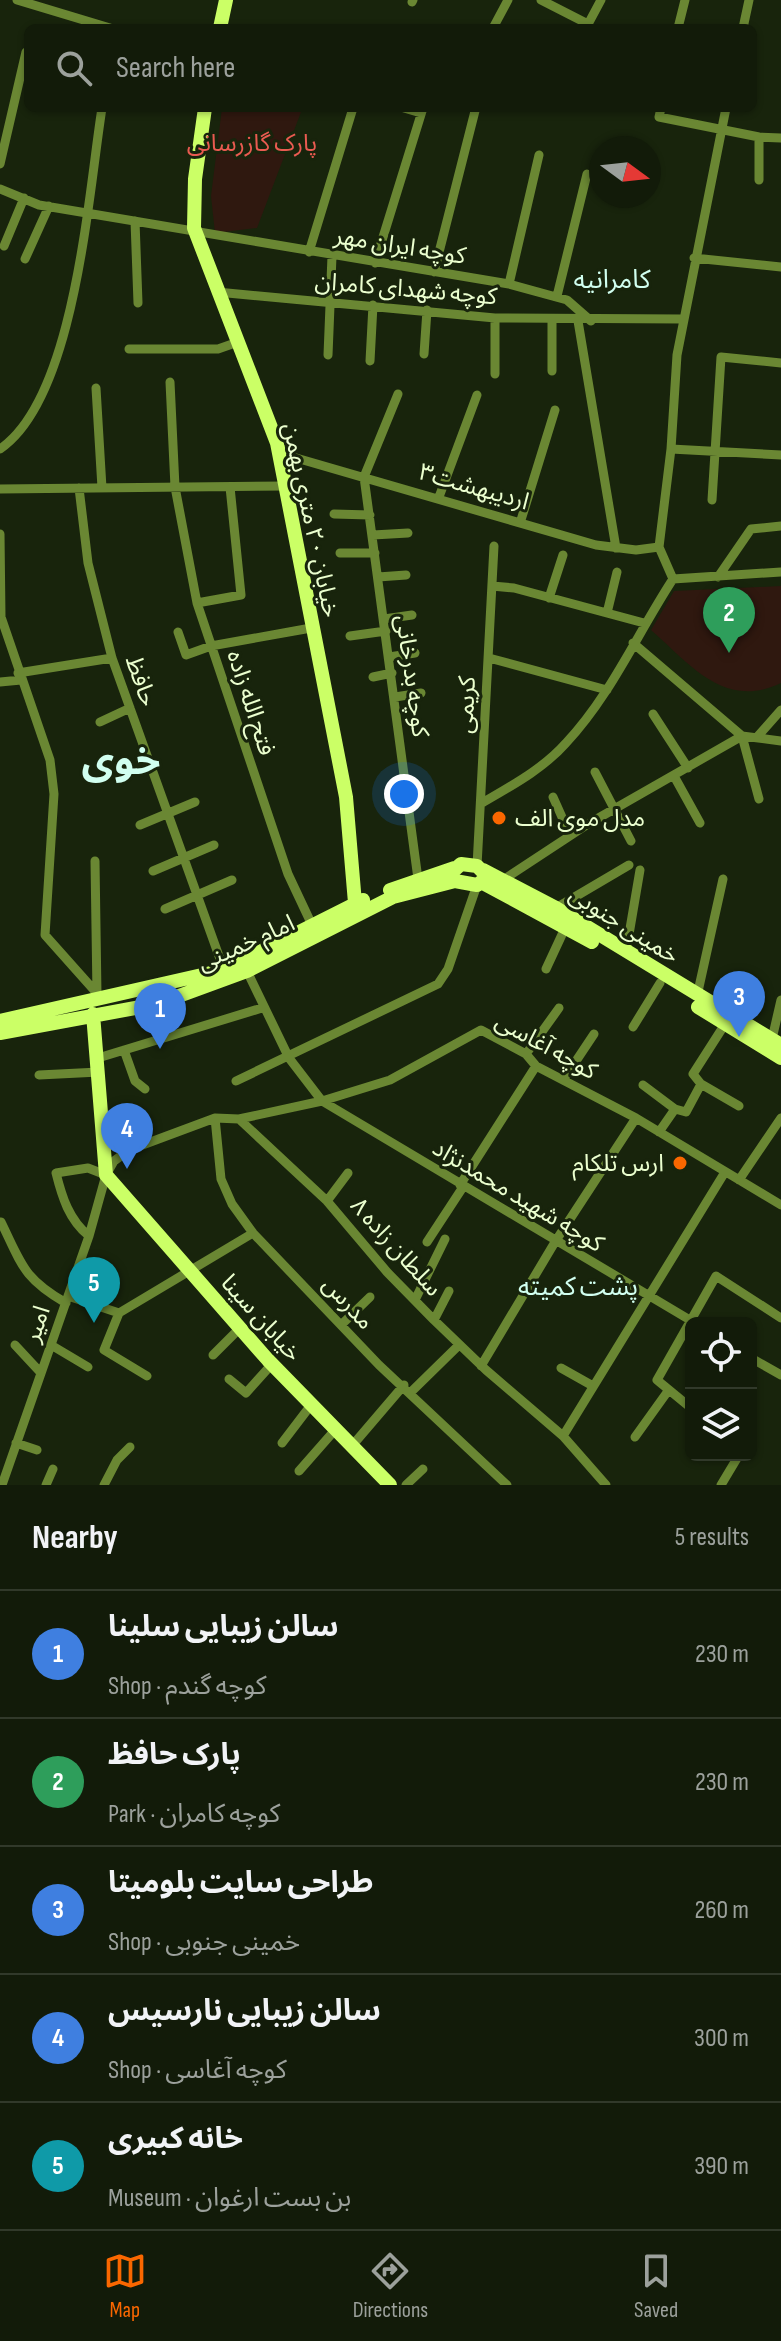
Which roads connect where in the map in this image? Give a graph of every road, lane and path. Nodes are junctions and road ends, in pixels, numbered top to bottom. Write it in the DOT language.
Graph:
graph roads {
  1 [pos="17,0"];
  2 [pos="226,0"];
  3 [pos="508,0"];
  4 [pos="541,0"];
  5 [pos="601,0"];
  6 [pos="685,0"];
  7 [pos="749,0"];
  8 [pos="97,24"];
  9 [pos="221,24"];
  10 [pos="495,24"];
  11 [pos="583,24"];
  12 [pos="588,24"];
  13 [pos="679,24"];
  14 [pos="744,24"];
  15 [pos="24,61"];
  16 [pos="101,112"];
  17 [pos="204,112"];
  18 [pos="352,112"];
  19 [pos="421,112"];
  20 [pos="475,112"];
  21 [pos="660,112"];
  22 [pos="725,112"];
  23 [pos="721,130"];
  24 [pos="759,137"];
  25 [pos="781,138"];
  26 [pos="539,155"];
  27 [pos="0,164"];
  28 [pos="587,174"];
  29 [pos="759,180"];
  30 [pos="0,189"];
  31 [pos="24,198"];
  32 [pos="49,206"];
  33 [pos="85,213"];
  34 [pos="135,221"];
  35 [pos="194,228"];
  36 [pos="4,246"];
  37 [pos="309,252"];
  38 [pos="332,256"];
  39 [pos="694,258"];
  40 [pos="25,259"];
  41 [pos="375,263"];
  42 [pos="781,267"];
  43 [pos="434,272"];
  44 [pos="509,284"];
  45 [pos="217,292"];
  46 [pos="557,296"];
  47 [pos="328,302"];
  48 [pos="138,303"];
  49 [pos="373,305"];
  50 [pos="427,310"];
  51 [pos="495,318"];
  52 [pos="682,319"];
  53 [pos="552,320"];
  54 [pos="578,321"];
  55 [pos="591,321"];
  56 [pos="238,342"];
  57 [pos="129,349"];
  58 [pos="424,354"];
  59 [pos="328,355"];
  60 [pos="370,361"];
  61 [pos="781,363"];
  62 [pos="552,371"];
  63 [pos="495,374"];
  64 [pos="170,382"];
  65 [pos="96,388"];
  66 [pos="398,394"];
  67 [pos="477,395"];
  68 [pos="555,410"];
  69 [pos="0,449"];
  70 [pos="671,449"];
  71 [pos="714,452"];
  72 [pos="279,453"];
  73 [pos="781,455"];
  74 [pos="364,477"];
  75 [pos="286,486"];
  76 [pos="175,487"];
  77 [pos="230,487"];
  78 [pos="79,488"];
  79 [pos="102,488"];
  80 [pos="0,489"];
  81 [pos="439,497"];
  82 [pos="712,500"];
  83 [pos="334,514"];
  84 [pos="370,515"];
  85 [pos="521,520"];
  86 [pos="781,526"];
  87 [pos="408,533"];
  88 [pos="0,534"];
  89 [pos="373,535"];
  90 [pos="494,546"];
  91 [pos="659,547"];
  92 [pos="616,548"];
  93 [pos="340,553"];
  94 [pos="375,553"];
  95 [pos="563,555"];
  96 [pos="617,572"];
  97 [pos="781,572"];
  98 [pos="406,575"];
  99 [pos="378,577"];
  100 [pos="718,577"];
  101 [pos="673,579"];
  102 [pos="492,586"];
  103 [pos="549,598"];
  104 [pos="197,603"];
  105 [pos="607,613"];
  106 [pos="412,615"];
  107 [pos="384,619"];
  108 [pos="1,622"];
  109 [pos="644,623"];
  110 [pos="311,628"];
  111 [pos="386,631"];
  112 [pos="178,632"];
  113 [pos="350,636"];
  114 [pos="633,643"];
  115 [pos="211,646"];
  116 [pos="415,653"];
  117 [pos="389,657"];
  118 [pos="112,658"];
  119 [pos="489,658"];
  120 [pos="392,673"];
  121 [pos="19,677"];
  122 [pos="373,677"];
  123 [pos="0,682"];
  124 [pos="607,690"];
  125 [pos="421,693"];
  126 [pos="395,697"];
  127 [pos="130,708"];
  128 [pos="781,710"];
  129 [pos="653,714"];
  130 [pos="100,722"];
  131 [pos="742,736"];
  132 [pos="758,736"];
  133 [pos="781,741"];
  134 [pos="688,768"];
  135 [pos="595,772"];
  136 [pos="674,776"];
  137 [pos="553,797"];
  138 [pos="759,799"];
  139 [pos="195,802"];
  140 [pos="482,803"];
  141 [pos="615,809"];
  142 [pos="166,814"];
  143 [pos="700,823"];
  144 [pos="140,825"];
  145 [pos="570,835"];
  146 [pos="631,841"];
  147 [pos="214,845"];
  148 [pos="182,859"];
  149 [pos="95,861"];
  150 [pos="629,865"];
  151 [pos="640,870"];
  152 [pos="153,871"];
  153 [pos="455,874"];
  154 [pos="480,876"];
  155 [pos="418,879"];
  156 [pos="723,879"];
  157 [pos="232,880"];
  158 [pos="503,880"];
  159 [pos="196,896"];
  160 [pos="355,903"];
  161 [pos="556,908"];
  162 [pos="165,909"];
  163 [pos="312,925"];
  164 [pos="566,926"];
  165 [pos="626,952"];
  166 [pos="546,969"];
  167 [pos="224,970"];
  168 [pos="247,971"];
  169 [pos="660,983"];
  170 [pos="697,996"];
  171 [pos="100,997"];
  172 [pos="781,1000"];
  173 [pos="262,1008"];
  174 [pos="559,1008"];
  175 [pos="93,1014"];
  176 [pos="0,1021"];
  177 [pos="725,1024"];
  178 [pos="633,1027"];
  179 [pos="0,1033"];
  180 [pos="594,1034"];
  181 [pos="777,1042"];
  182 [pos="124,1050"];
  183 [pos="526,1054"];
  184 [pos="289,1058"];
  185 [pos="781,1058"];
  186 [pos="98,1065"];
  187 [pos="536,1066"];
  188 [pos="39,1075"];
  189 [pos="564,1079"];
  190 [pos="236,1081"];
  191 [pos="701,1084"];
  192 [pos="643,1085"];
  193 [pos="145,1089"];
  194 [pos="322,1101"];
  195 [pos="739,1106"];
  196 [pos="675,1109"];
  197 [pos="215,1118"];
  198 [pos="636,1118"];
  199 [pos="781,1118"];
  200 [pos="239,1119"];
  201 [pos="659,1132"];
  202 [pos="725,1172"];
  203 [pos="348,1173"];
  204 [pos="106,1175"];
  205 [pos="739,1180"];
  206 [pos="462,1186"];
  207 [pos="327,1201"];
  208 [pos="781,1205"];
  209 [pos="0,1222"];
  210 [pos="253,1233"];
  211 [pos="89,1236"];
  212 [pos="445,1239"];
  213 [pos="427,1242"];
  214 [pos="555,1242"];
  215 [pos="190,1271"];
  216 [pos="449,1291"];
  217 [pos="370,1297"];
  218 [pos="648,1297"];
  219 [pos="67,1299"];
  220 [pos="415,1300"];
  221 [pos="119,1313"];
  222 [pos="685,1317"];
  223 [pos="694,1317"];
  224 [pos="781,1318"];
  225 [pos="434,1320"];
  226 [pos="341,1325"];
  227 [pos="240,1328"];
  228 [pos="685,1333"];
  229 [pos="15,1345"];
  230 [pos="51,1345"];
  231 [pos="459,1345"];
  232 [pos="213,1355"];
  233 [pos="757,1361"];
  234 [pos="272,1364"];
  235 [pos="481,1366"];
  236 [pos="88,1367"];
  237 [pos="561,1368"];
  238 [pos="41,1373"];
  239 [pos="781,1375"];
  240 [pos="147,1376"];
  241 [pos="229,1379"];
  242 [pos="593,1386"];
  243 [pos="407,1389"];
  244 [pos="668,1391"];
  245 [pos="685,1404"];
  246 [pos="311,1405"];
  247 [pos="335,1430"];
  248 [pos="563,1436"];
  249 [pos="635,1437"];
  250 [pos="16,1443"];
  251 [pos="282,1443"];
  252 [pos="130,1447"];
  253 [pos="351,1447"];
  254 [pos="37,1450"];
  255 [pos="0,1453"];
  256 [pos="11,1456"];
  257 [pos="735,1461"];
  258 [pos="53,1469"];
  259 [pos="423,1469"];
  260 [pos="299,1471"];
  261 [pos="3,1485"];
  262 [pos="46,1485"];
  263 [pos="104,1485"];
  264 [pos="390,1485"];
  265 [pos="406,1485"];
  266 [pos="507,1485"];
  267 [pos="606,1485"];
  268 [pos="721,1485"];
  1 -- 8 [label="street"];
  2 -- 9 [label="main road"];
  3 -- 10 [label="street"];
  4 -- 11 [label="street"];
  5 -- 12 [label="street"];
  6 -- 13 [label="street"];
  7 -- 14 [label="street"];
  15 -- 27 [label="street"];
  16 -- 33 [label="street"];
  17 -- 35 [label="main road, خیابان ۲۰ متری بهمن"];
  18 -- 37 [label="street"];
  19 -- 41 [label="street"];
  20 -- 43 [label="street"];
  21 -- 23 [label="street"];
  22 -- 23 [label="street"];
  23 -- 24 [label="street"];
  23 -- 39 [label="street"];
  24 -- 25 [label="street"];
  24 -- 29 [label="street"];
  26 -- 44 [label="street"];
  28 -- 46 [label="street"];
  30 -- 31 [label="street, کوچه ایران مهر"];
  31 -- 32 [label="street, کوچه ایران مهر"];
  31 -- 36 [label="street"];
  32 -- 33 [label="street, کوچه ایران مهر"];
  32 -- 40 [label="street"];
  33 -- 34 [label="street, کوچه ایران مهر"];
  33 -- 69 [label="street"];
  34 -- 35 [label="street, کوچه ایران مهر"];
  34 -- 48 [label="street"];
  35 -- 37 [label="street, کوچه ایران مهر"];
  35 -- 45 [label="main road, خیابان ۲۰ متری بهمن"];
  37 -- 38 [label="street, کوچه ایران مهر"];
  38 -- 41 [label="street, کوچه ایران مهر"];
  38 -- 47 [label="street"];
  39 -- 42 [label="street"];
  39 -- 52 [label="street"];
  41 -- 43 [label="street, کوچه ایران مهر"];
  43 -- 44 [label="street, کوچه ایران مهر"];
  44 -- 46 [label="street, کوچه ایران مهر"];
  45 -- 47 [label="street, کوچه شهدای کامران"];
  45 -- 56 [label="main road, خیابان ۲۰ متری بهمن"];
  46 -- 55 [label="street, کوچه ایران مهر"];
  47 -- 49 [label="street, کوچه شهدای کامران"];
  47 -- 59 [label="street"];
  49 -- 50 [label="street, کوچه شهدای کامران"];
  49 -- 60 [label="street"];
  50 -- 51 [label="street, کوچه شهدای کامران"];
  50 -- 58 [label="street"];
  51 -- 53 [label="street, کوچه شهدای کامران"];
  51 -- 63 [label="street"];
  52 -- 55 [label="street, کوچه شهدای کامران"];
  52 -- 70 [label="street"];
  53 -- 54 [label="street, کوچه شهدای کامران"];
  53 -- 62 [label="street"];
  54 -- 55 [label="street, کوچه شهدای کامران"];
  54 -- 92 [label="street"];
  56 -- 57 [label="street"];
  56 -- 72 [label="main road, خیابان ۲۰ متری بهمن"];
  61 -- 71 [label="street"];
  64 -- 76 [label="street, فتح الله زاده"];
  65 -- 79 [label="street"];
  66 -- 74 [label="street"];
  67 -- 81 [label="street"];
  68 -- 85 [label="street"];
  70 -- 71 [label="street"];
  70 -- 91 [label="street"];
  71 -- 73 [label="street"];
  71 -- 82 [label="street"];
  72 -- 74 [label="street, اردیبهشت۳"];
  72 -- 75 [label="main road, خیابان ۲۰ متری بهمن"];
  74 -- 81 [label="street, اردیبهشت۳"];
  74 -- 84 [label="street, کوچه بدرخانی"];
  75 -- 77 [label="street"];
  75 -- 110 [label="main road, خیابان ۲۰ متری بهمن"];
  76 -- 77 [label="street"];
  76 -- 79 [label="street"];
  76 -- 104 [label="street, فتح الله زاده"];
  77 -- 104 [label="street"];
  78 -- 79 [label="street"];
  78 -- 80 [label="street"];
  78 -- 118 [label="street, حافظ"];
  81 -- 85 [label="street, اردیبهشت۳"];
  83 -- 84 [label="street"];
  84 -- 89 [label="street, کوچه بدرخانی"];
  85 -- 92 [label="street, اردیبهشت۳"];
  86 -- 100 [label="street"];
  87 -- 89 [label="street"];
  88 -- 108 [label="street"];
  89 -- 94 [label="street, کوچه بدرخانی"];
  90 -- 102 [label="street, کریمی"];
  91 -- 92 [label="street, اردیبهشت۳"];
  91 -- 101 [label="street"];
  93 -- 94 [label="street"];
  94 -- 99 [label="street, کوچه بدرخانی"];
  95 -- 103 [label="street"];
  96 -- 105 [label="street"];
  97 -- 100 [label="street"];
  98 -- 99 [label="street"];
  99 -- 107 [label="street, کوچه بدرخانی"];
  100 -- 101 [label="street"];
  101 -- 109 [label="street"];
  102 -- 103 [label="street"];
  102 -- 119 [label="street, کریمی"];
  103 -- 105 [label="street"];
  104 -- 115 [label="street, فتح الله زاده"];
  105 -- 109 [label="street"];
  106 -- 107 [label="street"];
  107 -- 111 [label="street, کوچه بدرخانی"];
  108 -- 121 [label="street"];
  109 -- 114 [label="street"];
  110 -- 115 [label="street"];
  110 -- 160 [label="main road, خیابان ۲۰ متری بهمن"];
  111 -- 113 [label="street"];
  111 -- 117 [label="street, کوچه بدرخانی"];
  112 -- 115 [label="street"];
  114 -- 124 [label="street"];
  114 -- 131 [label="street"];
  115 -- 163 [label="street, فتح الله زاده"];
  116 -- 117 [label="street"];
  117 -- 120 [label="street, کوچه بدرخانی"];
  118 -- 121 [label="street"];
  118 -- 127 [label="street, حافظ"];
  119 -- 124 [label="street"];
  119 -- 140 [label="street, کریمی"];
  120 -- 122 [label="street"];
  120 -- 126 [label="street, کوچه بدرخانی"];
  121 -- 123 [label="street"];
  121 -- 171 [label="street"];
  124 -- 140 [label="street"];
  125 -- 126 [label="street"];
  126 -- 155 [label="street, کوچه بدرخانی"];
  127 -- 130 [label="street"];
  127 -- 142 [label="street, حافظ"];
  128 -- 132 [label="street"];
  129 -- 134 [label="street"];
  131 -- 132 [label="street"];
  131 -- 134 [label="street"];
  131 -- 138 [label="street"];
  132 -- 133 [label="street"];
  134 -- 136 [label="street"];
  135 -- 141 [label="street"];
  136 -- 141 [label="street"];
  136 -- 143 [label="street"];
  137 -- 145 [label="street"];
  139 -- 142 [label="street"];
  140 -- 154 [label="street, کریمی"];
  141 -- 145 [label="street"];
  141 -- 146 [label="street"];
  142 -- 144 [label="street"];
  142 -- 148 [label="street, حافظ"];
  145 -- 158 [label="street"];
  147 -- 148 [label="street"];
  148 -- 152 [label="street"];
  148 -- 159 [label="street, حافظ"];
  149 -- 171 [label="street"];
  150 -- 161 [label="street"];
  151 -- 165 [label="street"];
  153 -- 154 [label="main road"];
  153 -- 155 [label="main road, امام خمینی"];
  153 -- 168 [label="main road, امام خمینی"];
  154 -- 158 [label="main road, خمینی جنوبی"];
  154 -- 164 [label="main road, خمینی جنوبی"];
  154 -- 184 [label="street, کریمی"];
  155 -- 160 [label="main road, امام خمینی"];
  156 -- 170 [label="street"];
  157 -- 159 [label="street"];
  158 -- 161 [label="main road, خمینی جنوبی"];
  159 -- 162 [label="street"];
  159 -- 167 [label="street, حافظ"];
  160 -- 163 [label="main road, امام خمینی"];
  161 -- 165 [label="main road, خمینی جنوبی"];
  163 -- 167 [label="main road, امام خمینی"];
  164 -- 166 [label="street"];
  164 -- 169 [label="main road, خمینی جنوبی"];
  165 -- 170 [label="main road, خمینی جنوبی"];
  167 -- 171 [label="main road, امام خمینی"];
  168 -- 173 [label="street"];
  168 -- 175 [label="main road, امام خمینی"];
  169 -- 177 [label="main road, خمینی جنوبی"];
  169 -- 178 [label="street"];
  170 -- 181 [label="main road, خمینی جنوبی"];
  171 -- 176 [label="main road, امام خمینی"];
  172 -- 181 [label="street"];
  173 -- 182 [label="street"];
  173 -- 184 [label="street"];
  174 -- 183 [label="street"];
  175 -- 179 [label="main road, امام خمینی"];
  175 -- 186 [label="main road"];
  177 -- 185 [label="main road, خمینی جنوبی"];
  177 -- 191 [label="street"];
  180 -- 189 [label="street"];
  182 -- 186 [label="street"];
  182 -- 193 [label="street"];
  183 -- 187 [label="street, کوچه آغاسی"];
  183 -- 194 [label="street, کوچه آغاسی"];
  184 -- 190 [label="street, کریمی"];
  184 -- 194 [label="street"];
  186 -- 188 [label="street"];
  186 -- 204 [label="main road"];
  187 -- 189 [label="street, کوچه آغاسی"];
  187 -- 206 [label="street"];
  189 -- 198 [label="street, کوچه آغاسی"];
  191 -- 195 [label="street"];
  191 -- 196 [label="street"];
  192 -- 196 [label="street"];
  194 -- 200 [label="street, کوچه آغاسی"];
  194 -- 206 [label="street, کوچه شهید محمدنژاد"];
  196 -- 201 [label="street"];
  197 -- 200 [label="street, کوچه آغاسی"];
  197 -- 204 [label="street, کوچه آغاسی"];
  197 -- 210 [label="street, مدرس"];
  198 -- 201 [label="street, کوچه آغاسی"];
  198 -- 214 [label="street"];
  199 -- 205 [label="street"];
  200 -- 207 [label="street, سلطان زاده ۸"];
  201 -- 202 [label="street, کوچه آغاسی"];
  202 -- 205 [label="street, کوچه آغاسی"];
  202 -- 218 [label="street"];
  203 -- 207 [label="street"];
  204 -- 211 [label="street, امیر"];
  204 -- 211 [label="street"];
  204 -- 215 [label="main road, خیابان سینا"];
  205 -- 208 [label="street, کوچه آغاسی"];
  206 -- 213 [label="street"];
  206 -- 214 [label="street, کوچه شهید محمدنژاد"];
  207 -- 220 [label="street, سلطان زاده ۸"];
  209 -- 219 [label="street"];
  210 -- 215 [label="street"];
  210 -- 226 [label="street, مدرس"];
  211 -- 219 [label="street, امیر"];
  212 -- 220 [label="street"];
  214 -- 218 [label="street, کوچه شهید محمدنژاد"];
  214 -- 235 [label="street"];
  215 -- 221 [label="street"];
  215 -- 227 [label="main road, خیابان سینا"];
  216 -- 225 [label="street"];
  217 -- 226 [label="street"];
  218 -- 222 [label="street, کوچه شهید محمدنژاد"];
  218 -- 242 [label="street"];
  219 -- 221 [label="street"];
  219 -- 230 [label="street, امیر"];
  220 -- 225 [label="street, سلطان زاده ۸"];
  221 -- 240 [label="street"];
  223 -- 224 [label="street"];
  225 -- 231 [label="street, سلطان زاده ۸"];
  226 -- 243 [label="street, مدرس"];
  227 -- 232 [label="street"];
  227 -- 234 [label="main road, خیابان سینا"];
  228 -- 244 [label="street"];
  229 -- 238 [label="street"];
  230 -- 236 [label="street"];
  230 -- 238 [label="street, امیر"];
  231 -- 235 [label="street, سلطان زاده ۸"];
  231 -- 243 [label="street"];
  233 -- 239 [label="street"];
  234 -- 241 [label="street"];
  234 -- 246 [label="main road, خیابان سینا"];
  235 -- 248 [label="street, سلطان زاده ۸"];
  237 -- 242 [label="street"];
  238 -- 250 [label="street, امیر"];
  242 -- 248 [label="street"];
  243 -- 253 [label="street"];
  243 -- 266 [label="street, مدرس"];
  244 -- 245 [label="street"];
  244 -- 249 [label="street"];
  246 -- 247 [label="main road, خیابان سینا"];
  246 -- 251 [label="street"];
  247 -- 253 [label="main road, خیابان سینا"];
  247 -- 260 [label="street"];
  248 -- 267 [label="street, سلطان زاده ۸"];
  250 -- 254 [label="street"];
  250 -- 256 [label="street, امیر"];
  252 -- 263 [label="street"];
  253 -- 264 [label="main road, خیابان سینا"];
  255 -- 256 [label="street"];
  256 -- 261 [label="street, امیر"];
  257 -- 268 [label="street"];
  258 -- 262 [label="street"];
  259 -- 265 [label="street"];
}
